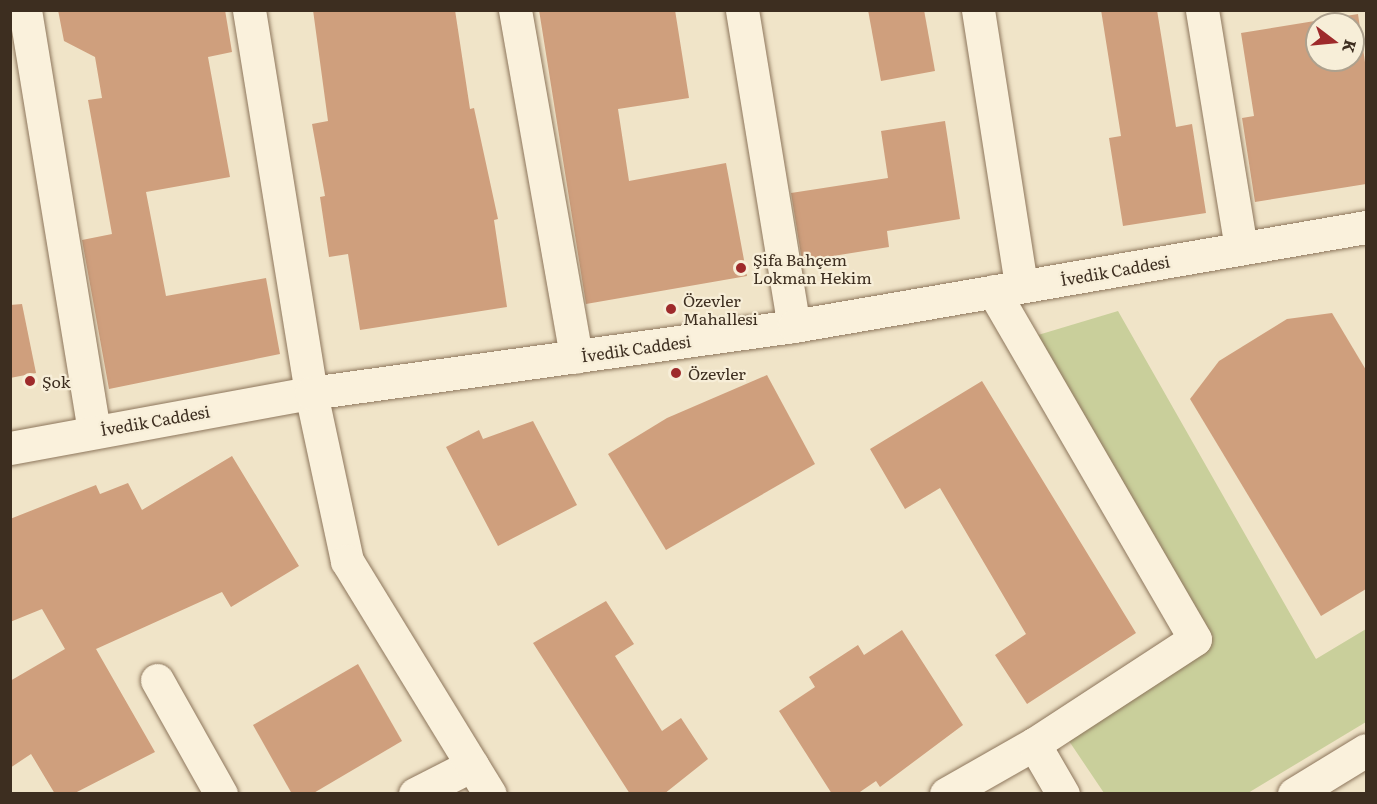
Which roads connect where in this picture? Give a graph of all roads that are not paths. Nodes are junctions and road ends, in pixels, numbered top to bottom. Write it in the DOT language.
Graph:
graph roads {
  1 [pos="25,10"];
  2 [pos="249,10"];
  3 [pos="515,10"];
  4 [pos="742,10"];
  5 [pos="978,10"];
  6 [pos="1202,10"];
  7 [pos="1366,227"];
  8 [pos="1241,248"];
  9 [pos="1007,289"];
  10 [pos="794,326"];
  11 [pos="576,357"];
  12 [pos="311,393"];
  13 [pos="94,430"];
  14 [pos="10,448"];
  15 [pos="157,680"];
  16 [pos="1034,744"];
  17 [pos="1366,750"];
  18 [pos="472,765"];
  19 [pos="221,794"];
  20 [pos="415,794"];
  21 [pos="490,794"];
  22 [pos="946,794"];
  23 [pos="1063,794"];
  24 [pos="1294,794"];
  1 -- 13 [label="street"];
  2 -- 12 [label="street"];
  3 -- 11 [label="street"];
  4 -- 10 [label="street"];
  5 -- 9 [label="street"];
  6 -- 8 [label="street"];
  7 -- 8 [label="street, İvedik Caddesi"];
  8 -- 9 [label="street, İvedik Caddesi"];
  9 -- 10 [label="street, İvedik Caddesi"];
  9 -- 16 [label="street"];
  10 -- 11 [label="street, İvedik Caddesi"];
  11 -- 12 [label="street, İvedik Caddesi"];
  12 -- 13 [label="street, İvedik Caddesi"];
  12 -- 18 [label="street"];
  13 -- 14 [label="street, İvedik Caddesi"];
  15 -- 19 [label="street"];
  16 -- 22 [label="street"];
  16 -- 23 [label="street"];
  17 -- 24 [label="street"];
  18 -- 20 [label="street"];
  18 -- 21 [label="street"];
}
